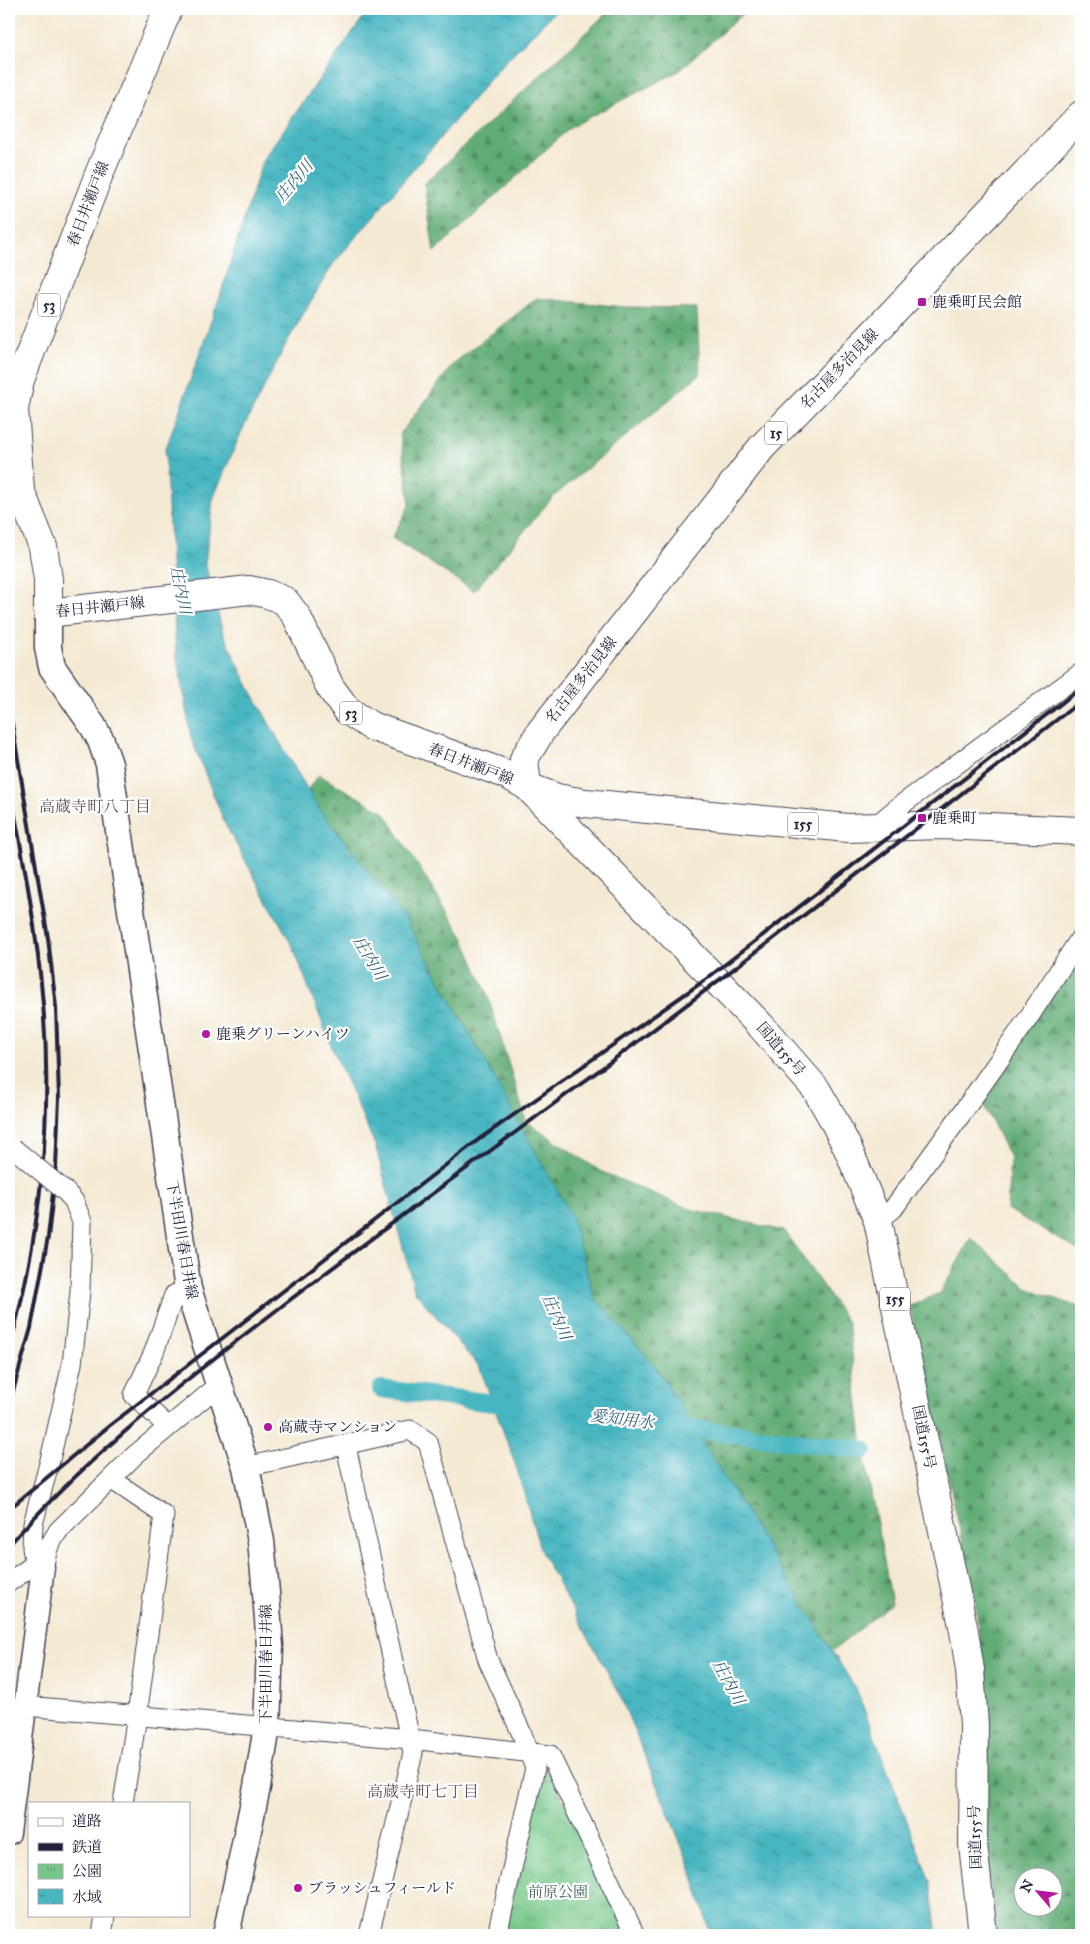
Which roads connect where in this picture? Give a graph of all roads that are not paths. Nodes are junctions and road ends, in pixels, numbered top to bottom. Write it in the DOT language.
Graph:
graph roads {
  1 [pos="168,9"];
  2 [pos="1081,116"];
  3 [pos="48,613"];
  4 [pos="1081,673"];
  5 [pos="527,786"];
  6 [pos="874,827"];
  7 [pos="1081,831"];
  8 [pos="1081,937"];
  9 [pos="11,1147"];
  10 [pos="878,1221"];
  11 [pos="188,1289"];
  12 [pos="219,1385"];
  13 [pos="168,1427"];
  14 [pos="346,1446"];
  15 [pos="246,1467"];
  16 [pos="111,1478"];
  17 [pos="39,1565"];
  18 [pos="9,1582"];
  19 [pos="25,1706"];
  20 [pos="137,1716"];
  21 [pos="267,1727"];
  22 [pos="411,1738"];
  23 [pos="530,1751"];
  24 [pos="123,1802"];
  25 [pos="9,1833"];
  26 [pos="105,1916"];
  27 [pos="102,1935"];
  28 [pos="226,1935"];
  29 [pos="369,1935"];
  30 [pos="497,1935"];
  31 [pos="635,1935"];
  32 [pos="983,1935"];
  1 -- 3 [label="main road, 春日井瀬戸線 / 53"];
  2 -- 5 [label="main road, 名古屋多治見線 / 15"];
  3 -- 5 [label="main road, 春日井瀬戸線 / 53"];
  3 -- 11 [label="main road, 下半田川春日井線"];
  4 -- 6 [label="street"];
  5 -- 6 [label="main road, 155"];
  5 -- 10 [label="main road, 国道155号 / 155"];
  6 -- 7 [label="main road, 155"];
  8 -- 10 [label="street"];
  9 -- 17 [label="street, bridge"];
  10 -- 32 [label="main road, 国道155号 / 155"];
  11 -- 12 [label="main road, 下半田川春日井線"];
  11 -- 13 [label="street"];
  12 -- 13 [label="street"];
  12 -- 15 [label="main road, 下半田川春日井線"];
  13 -- 16 [label="street"];
  14 -- 15 [label="street"];
  14 -- 22 [label="street"];
  14 -- 23 [label="street"];
  15 -- 21 [label="main road, 下半田川春日井線"];
  16 -- 17 [label="street"];
  16 -- 20 [label="street"];
  17 -- 18 [label="street"];
  17 -- 19 [label="street"];
  19 -- 20 [label="street"];
  19 -- 25 [label="street"];
  20 -- 21 [label="street"];
  20 -- 24 [label="street"];
  21 -- 22 [label="street"];
  21 -- 28 [label="main road, 下半田川春日井線"];
  22 -- 23 [label="street"];
  22 -- 29 [label="street"];
  23 -- 30 [label="street"];
  23 -- 31 [label="street"];
  26 -- 27 [label="street"];
}
